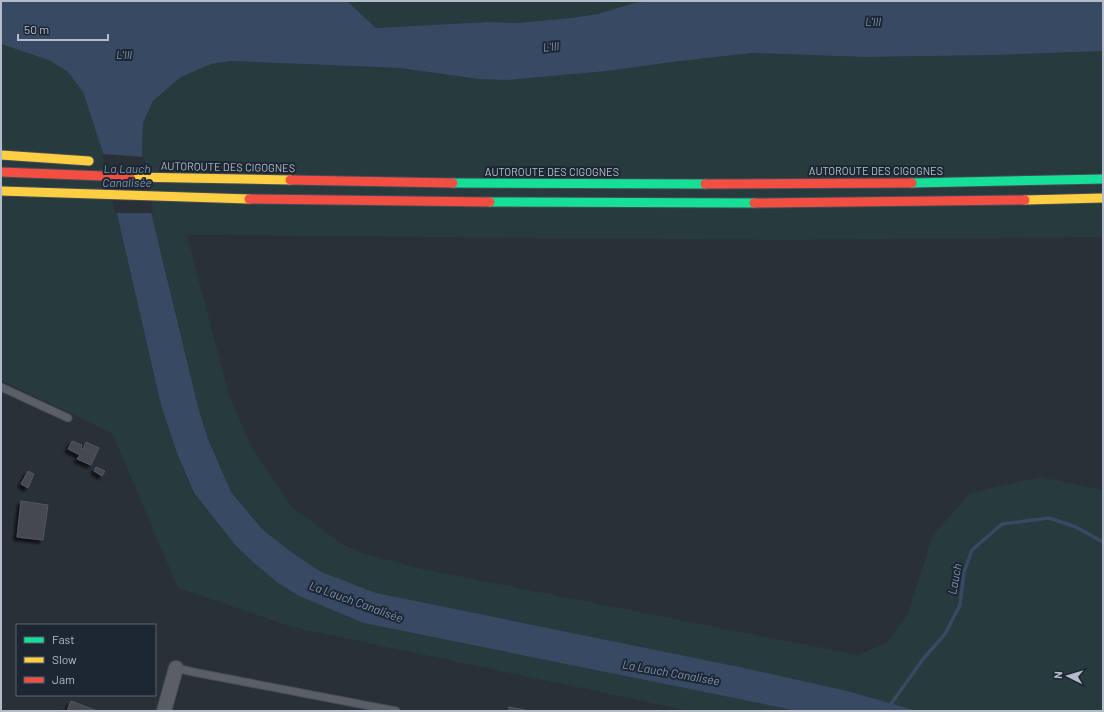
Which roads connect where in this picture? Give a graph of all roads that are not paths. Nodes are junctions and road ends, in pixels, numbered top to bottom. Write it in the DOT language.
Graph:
graph roads {
  1 [pos="1,155"];
  2 [pos="96,162"];
  3 [pos="218,168"];
  4 [pos="1,172"];
  5 [pos="236,178"];
  6 [pos="1103,179"];
  7 [pos="1,191"];
  8 [pos="1103,198"];
  9 [pos="1,387"];
  10 [pos="68,418"];
  11 [pos="176,668"];
  12 [pos="396,710"];
  13 [pos="164,711"];
  1 -- 2 [label="highway"];
  3 -- 5 [label="highway"];
  4 -- 5 [label="highway, AUTOROUTE DES CIGOGNES"];
  5 -- 6 [label="highway, AUTOROUTE DES CIGOGNES"];
  7 -- 8 [label="highway"];
  9 -- 10 [label="lane"];
  11 -- 12 [label="lane"];
  11 -- 13 [label="street"];
}
